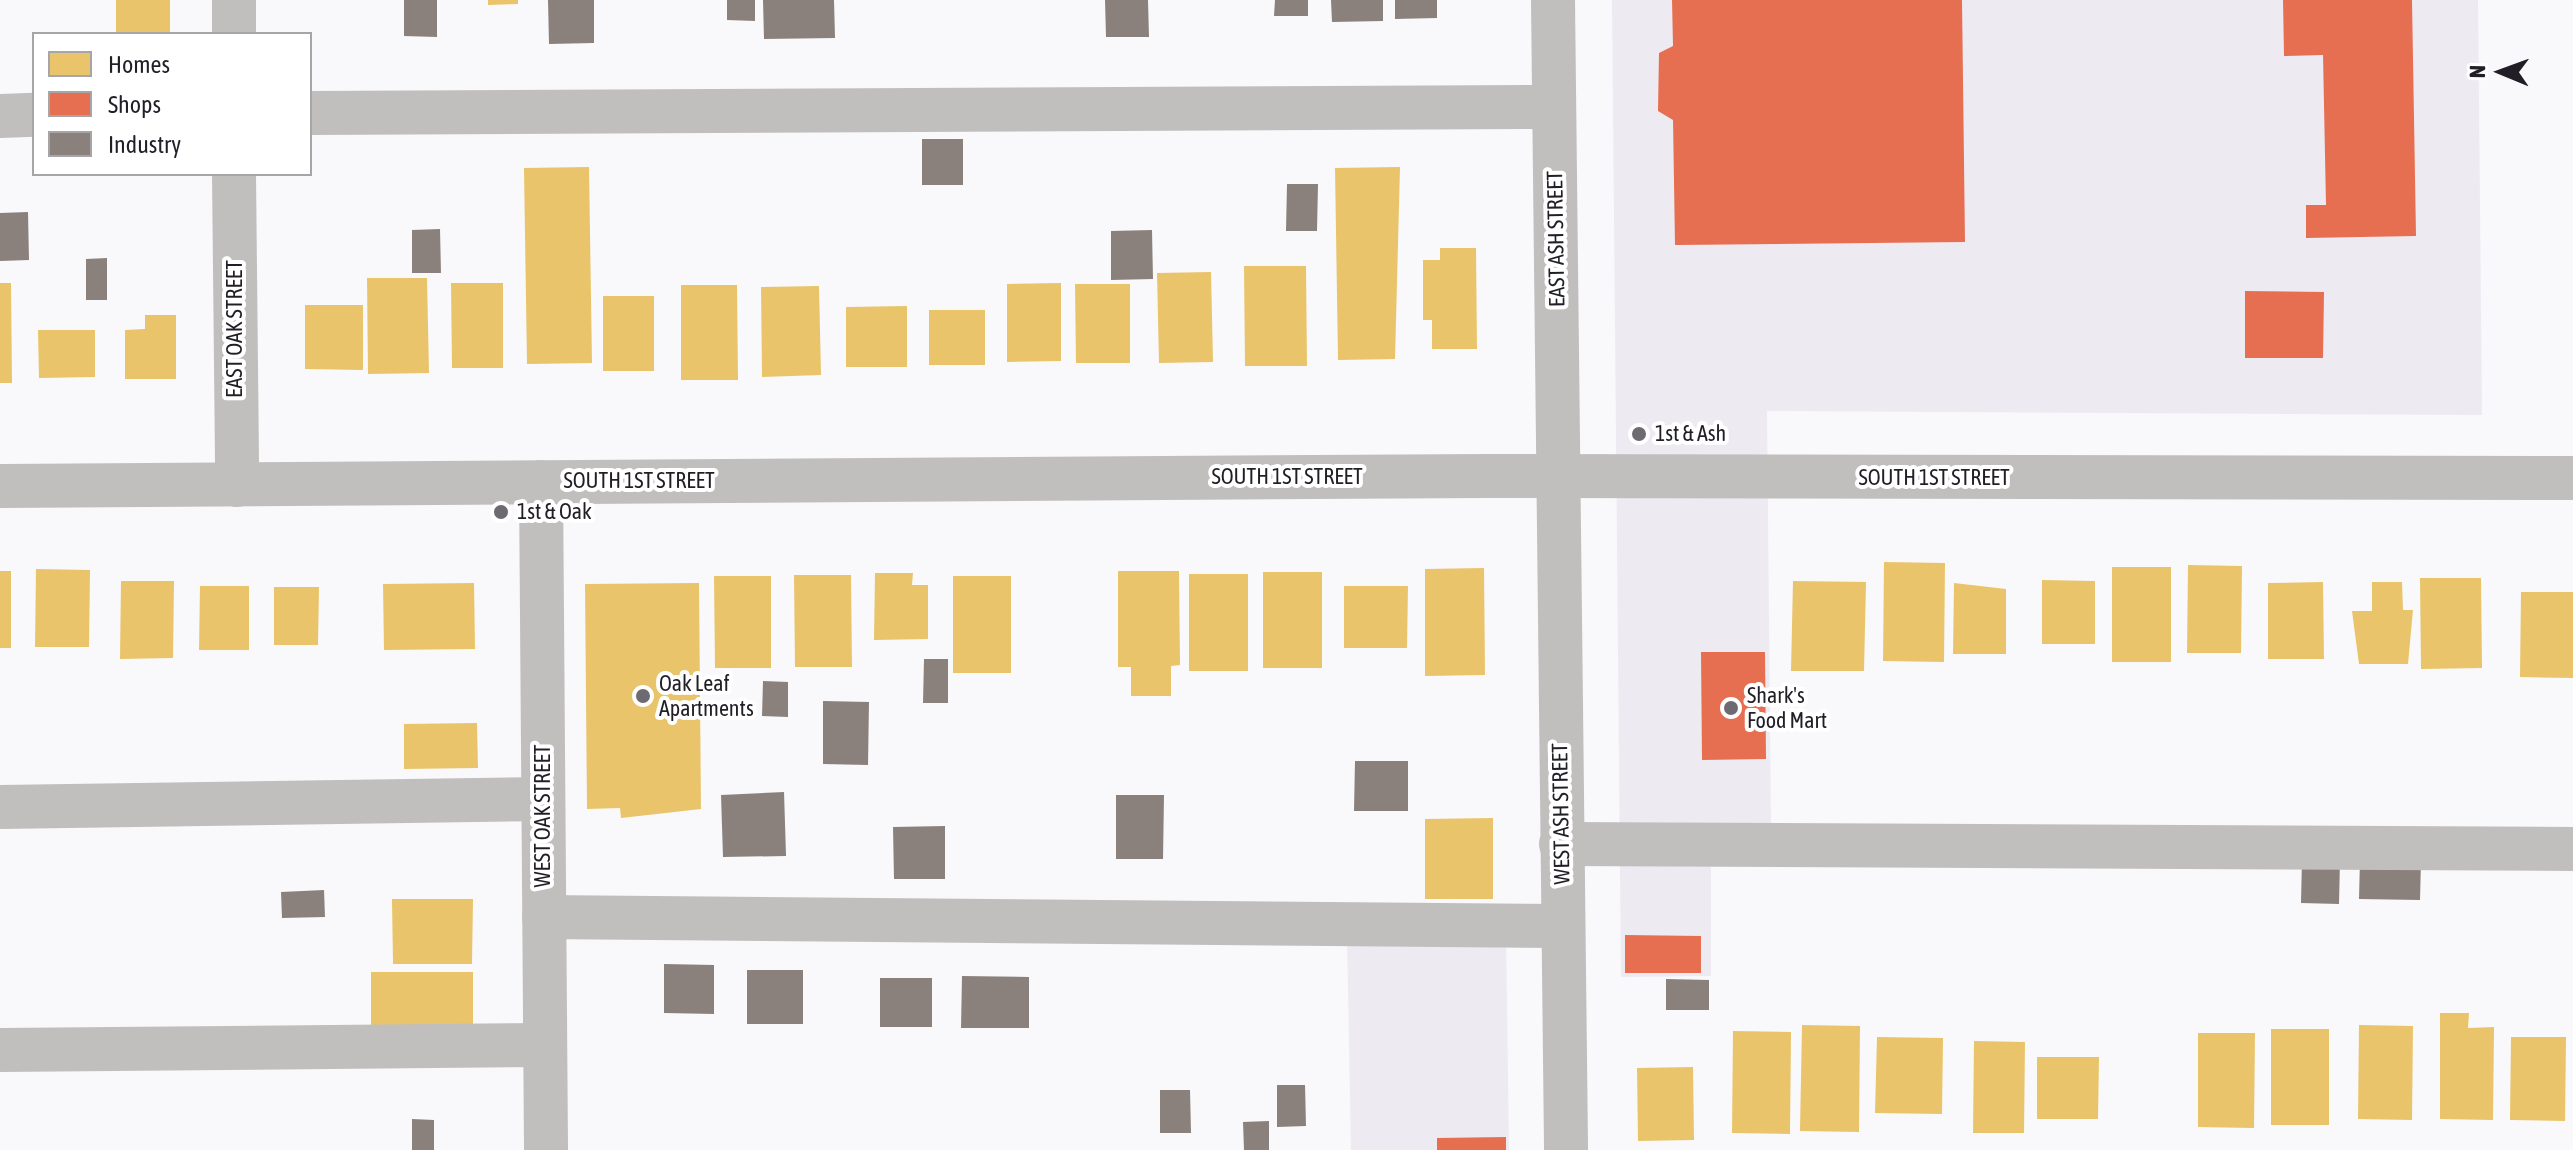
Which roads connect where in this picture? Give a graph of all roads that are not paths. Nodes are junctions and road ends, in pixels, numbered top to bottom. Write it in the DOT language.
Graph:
graph roads {
  1 [pos="234,0"];
  2 [pos="1553,0"];
  3 [pos="234,32"];
  4 [pos="1554,107"];
  5 [pos="312,113"];
  6 [pos="32,115"];
  7 [pos="0,116"];
  8 [pos="234,176"];
  9 [pos="1559,477"];
  10 [pos="2573,478"];
  11 [pos="541,482"];
  12 [pos="237,485"];
  13 [pos="0,486"];
  14 [pos="543,799"];
  15 [pos="0,807"];
  16 [pos="1561,844"];
  17 [pos="2573,849"];
  18 [pos="544,917"];
  19 [pos="1563,926"];
  20 [pos="545,1045"];
  21 [pos="0,1050"];
  22 [pos="546,1150"];
  23 [pos="1566,1150"];
  1 -- 3 [label="street"];
  2 -- 4 [label="street, EAST ASH STREET"];
  4 -- 5 [label="street"];
  4 -- 9 [label="street, EAST ASH STREET"];
  6 -- 7 [label="street"];
  8 -- 12 [label="street, EAST OAK STREET"];
  9 -- 10 [label="street, SOUTH 1ST STREET"];
  9 -- 11 [label="street, SOUTH 1ST STREET"];
  9 -- 16 [label="street, WEST ASH STREET"];
  11 -- 12 [label="street, SOUTH 1ST STREET"];
  11 -- 14 [label="street, WEST OAK STREET"];
  12 -- 13 [label="street, SOUTH 1ST STREET"];
  14 -- 15 [label="street"];
  14 -- 18 [label="street, WEST OAK STREET"];
  16 -- 17 [label="street"];
  16 -- 19 [label="street, WEST ASH STREET"];
  18 -- 19 [label="street"];
  18 -- 20 [label="street, WEST OAK STREET"];
  19 -- 23 [label="street, WEST ASH STREET"];
  20 -- 21 [label="street"];
  20 -- 22 [label="street, WEST OAK STREET"];
}
